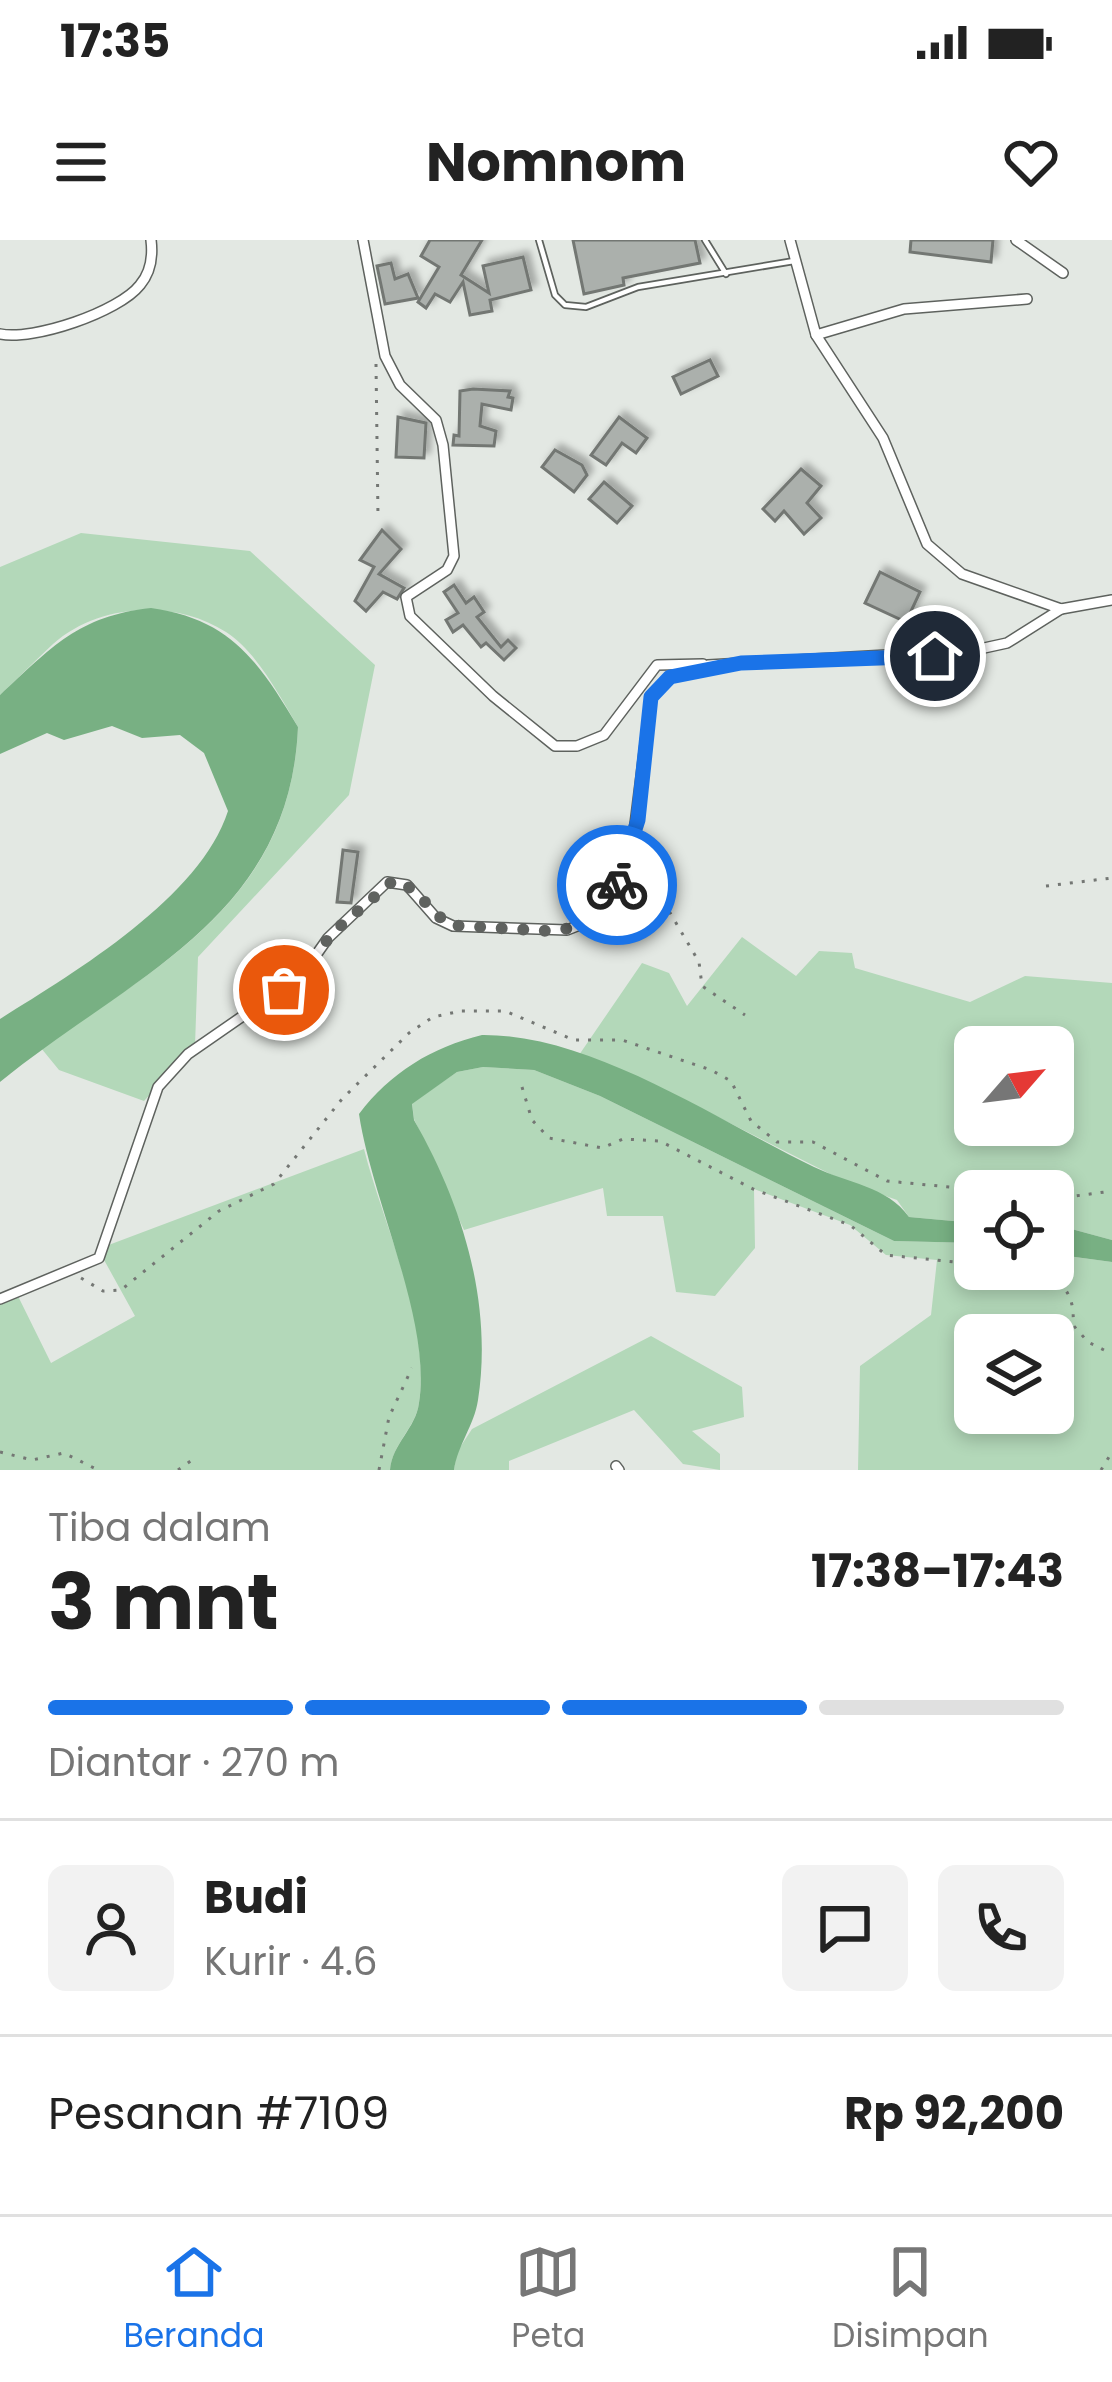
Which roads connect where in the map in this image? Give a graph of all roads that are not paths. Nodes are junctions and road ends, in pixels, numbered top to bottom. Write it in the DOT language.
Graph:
graph roads {
  1 [pos="151,240"];
  2 [pos="363,240"];
  3 [pos="539,240"];
  4 [pos="705,240"];
  5 [pos="790,240"];
  6 [pos="1016,240"];
  7 [pos="794,261"];
  8 [pos="1063,273"];
  9 [pos="726,274"];
  10 [pos="1027,299"];
  11 [pos="0,334"];
  12 [pos="816,335"];
  13 [pos="1112,600"];
  14 [pos="1061,609"];
  15 [pos="708,665"];
  16 [pos="0,1299"];
  1 -- 11 [label="street"];
  2 -- 15 [label="street"];
  3 -- 9 [label="lane"];
  4 -- 9 [label="lane"];
  5 -- 7 [label="street"];
  6 -- 8 [label="street"];
  7 -- 9 [label="lane"];
  7 -- 12 [label="street"];
  10 -- 12 [label="street"];
  12 -- 14 [label="street"];
  13 -- 14 [label="street"];
  14 -- 15 [label="street"];
  15 -- 16 [label="street"];
}
